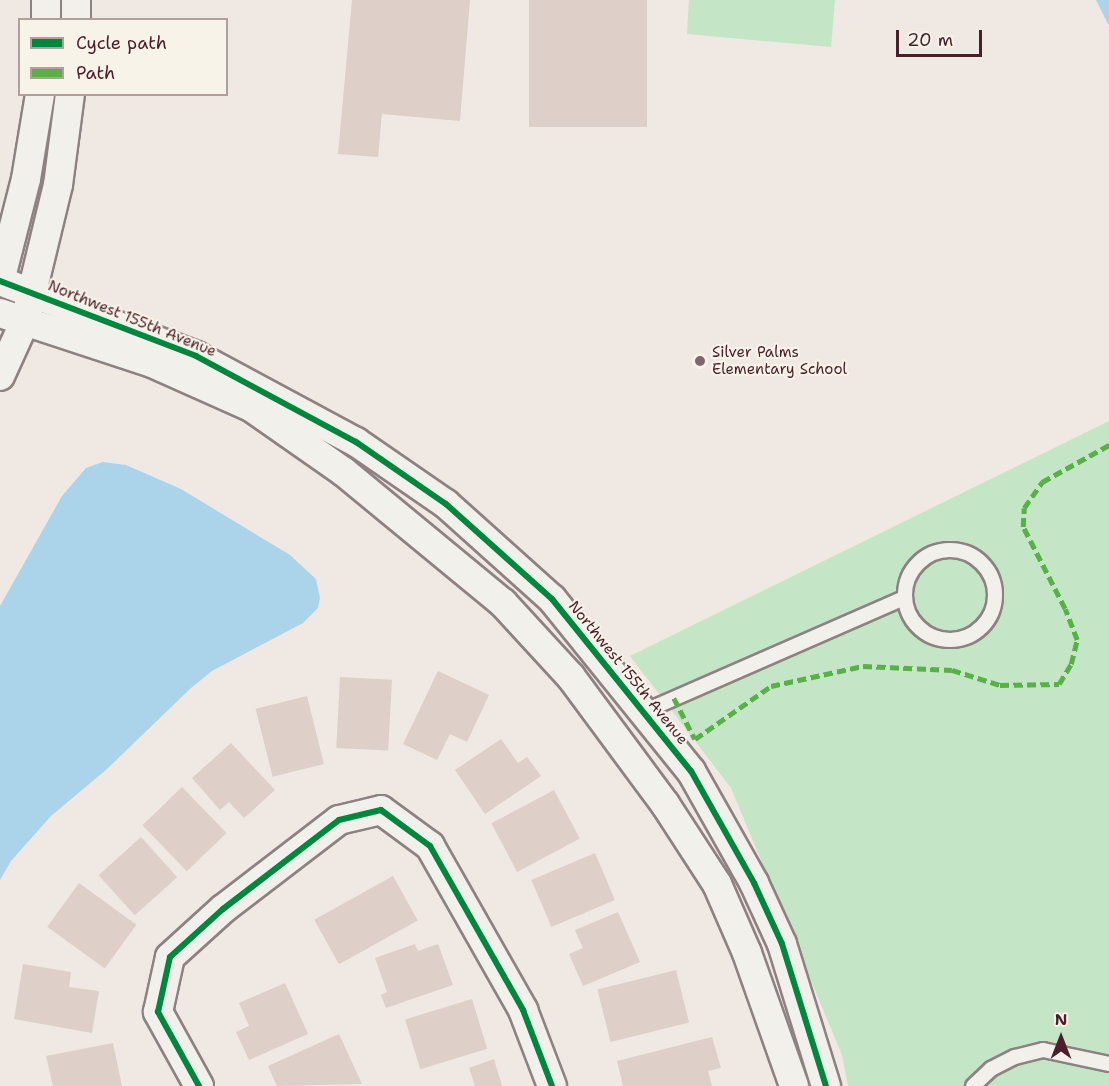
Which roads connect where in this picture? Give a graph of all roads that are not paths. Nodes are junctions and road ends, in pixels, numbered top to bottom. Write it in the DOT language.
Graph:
graph roads {
  1 [pos="46,0"];
  2 [pos="76,0"];
  3 [pos="46,18"];
  4 [pos="76,18"];
  5 [pos="40,96"];
  6 [pos="70,96"];
  7 [pos="0,281"];
  8 [pos="32,292"];
  9 [pos="12,317"];
  10 [pos="0,376"];
  11 [pos="903,598"];
  12 [pos="643,712"];
  13 [pos="1109,1064"];
  14 [pos="199,1086"];
  15 [pos="552,1086"];
  16 [pos="794,1086"];
  17 [pos="826,1086"];
  18 [pos="973,1086"];
  1 -- 3 [label="street"];
  2 -- 4 [label="street"];
  5 -- 7 [label="street, Northwest 155th Avenue"];
  6 -- 8 [label="street, Northwest 155th Avenue"];
  7 -- 8 [label="street, Northwest 155th Avenue"];
  8 -- 9 [label="street"];
  8 -- 12 [label="street, Northwest 155th Avenue"];
  9 -- 10 [label="street"];
  9 -- 16 [label="street"];
  11 -- 11 [label="lane"];
  11 -- 12 [label="lane"];
  12 -- 17 [label="street, Northwest 155th Avenue"];
  13 -- 18 [label="lane"];
  14 -- 15 [label="street"];
}
